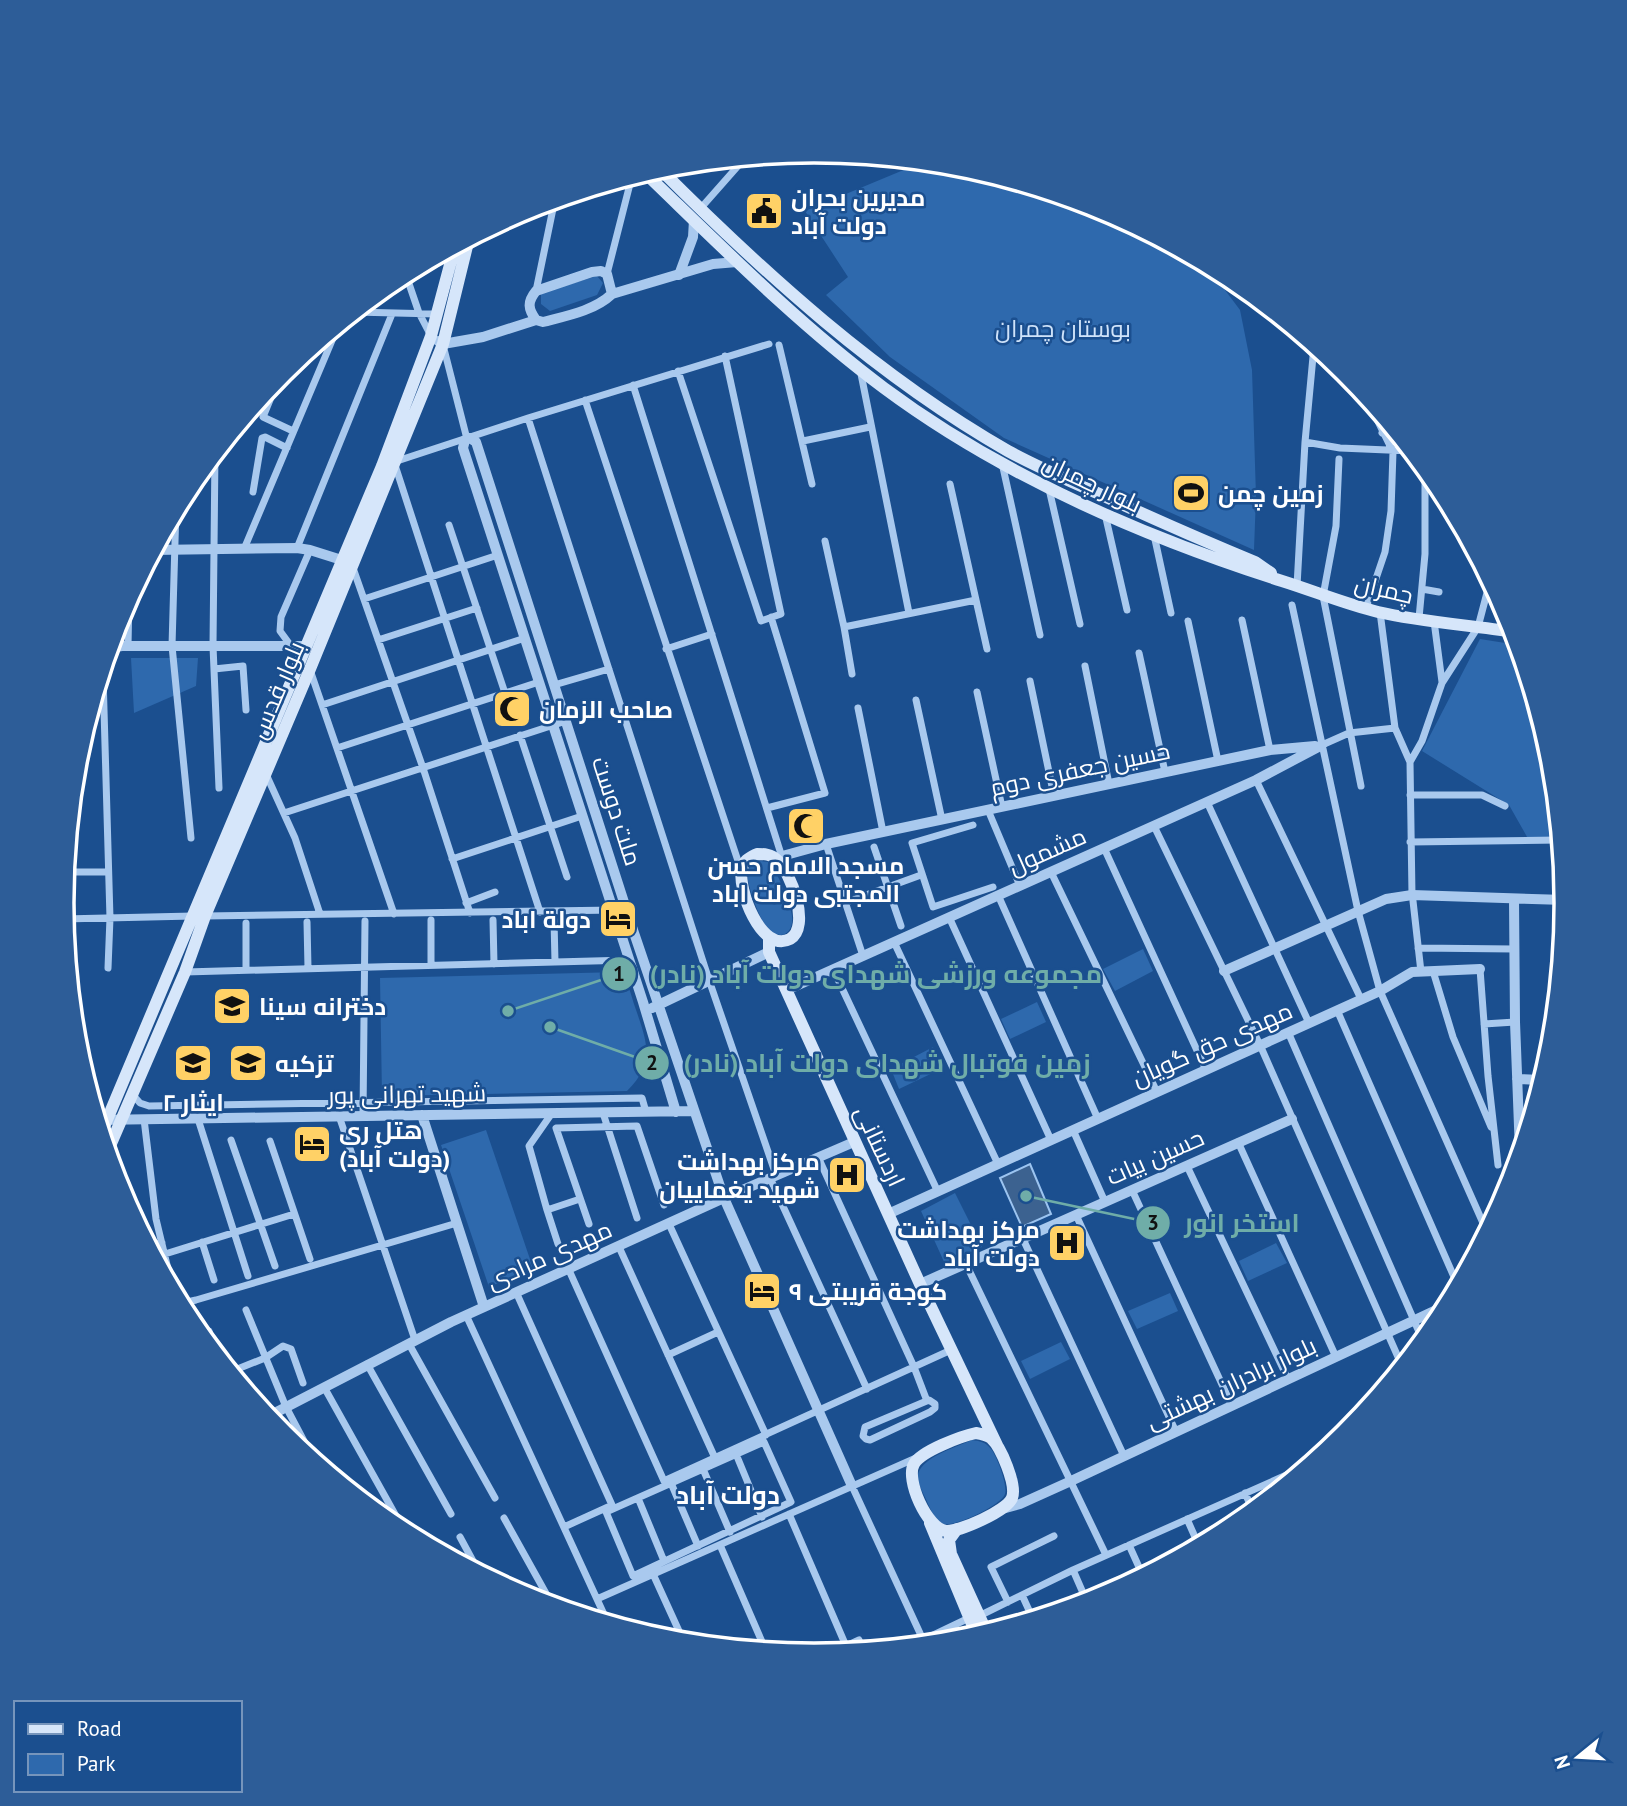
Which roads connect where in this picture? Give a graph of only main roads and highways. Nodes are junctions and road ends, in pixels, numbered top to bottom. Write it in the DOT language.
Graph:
graph roads {
  1 [pos="667,178"];
  2 [pos="655,180"];
  3 [pos="697,214"];
  4 [pos="466,250"];
  5 [pos="452,258"];
  6 [pos="348,562"];
  7 [pos="1283,581"];
  8 [pos="1501,630"];
  9 [pos="199,916"];
  10 [pos="769,939"];
  11 [pos="105,1114"];
  12 [pos="113,1140"];
  13 [pos="973,1396"];
  14 [pos="968,1435"];
  15 [pos="997,1445"];
  16 [pos="929,1521"];
  17 [pos="957,1530"];
  18 [pos="974,1617"];
  19 [pos="980,1624"];
  20 [pos="975,1625"];
  1 -- 3 [label="main road, بلوار چمران"];
  2 -- 3 [label="main road, بلوار چمران"];
  3 -- 7 [label="main road, بلوار چمران"];
  3 -- 7 [label="main road, بلوار چمران"];
  4 -- 6 [label="main road, بلوار قدس"];
  5 -- 6 [label="main road, بلوار قدس"];
  6 -- 9 [label="main road, بلوار قدس"];
  6 -- 9 [label="main road, بلوار قدس"];
  7 -- 8 [label="main road, چمران"];
  9 -- 11 [label="main road, بلوار قدس"];
  9 -- 12 [label="main road, بلوار قدس"];
  10 -- 10 [label="main road"];
  10 -- 13 [label="main road, اردستانی"];
  13 -- 14 [label="main road"];
  13 -- 15 [label="main road, اردستانی"];
  14 -- 15 [label="main road"];
  14 -- 16 [label="main road"];
  15 -- 17 [label="main road"];
  16 -- 17 [label="main road"];
  16 -- 18 [label="main road"];
  17 -- 18 [label="main road"];
  18 -- 19 [label="main road"];
  18 -- 20 [label="main road"];
}
